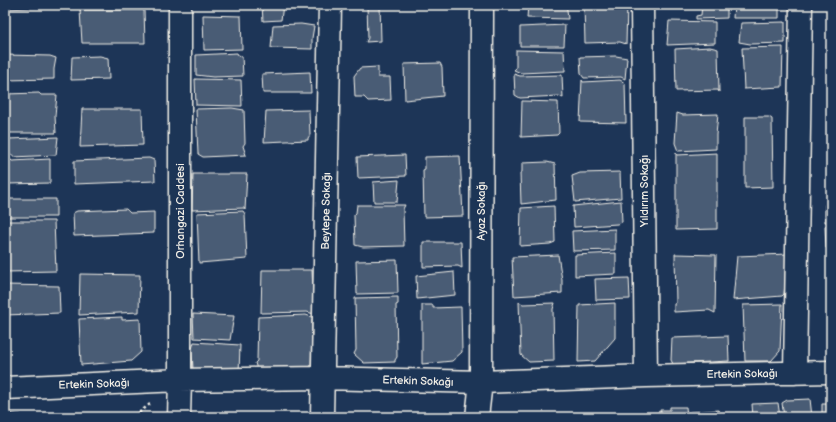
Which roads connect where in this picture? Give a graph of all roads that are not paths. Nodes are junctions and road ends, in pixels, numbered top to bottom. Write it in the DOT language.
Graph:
graph roads {
  1 [pos="180,5"];
  2 [pos="330,5"];
  3 [pos="482,5"];
  4 [pos="642,5"];
  5 [pos="801,5"];
  6 [pos="831,372"];
  7 [pos="795,373"];
  8 [pos="646,376"];
  9 [pos="322,378"];
  10 [pos="180,380"];
  11 [pos="480,382"];
  12 [pos="5,388"];
  13 [pos="179,417"];
  14 [pos="322,417"];
  15 [pos="477,417"];
  1 -- 10 [label="street, Orhangazi Caddesi"];
  2 -- 9 [label="street, Beytepe Sokağı"];
  3 -- 11 [label="street, Ayaz Sokağı"];
  4 -- 8 [label="street, Yıldırım Sokağı"];
  5 -- 7 [label="street"];
  6 -- 7 [label="street, Ertekin Sokağı"];
  7 -- 8 [label="street, Ertekin Sokağı"];
  8 -- 11 [label="street, Ertekin Sokağı"];
  9 -- 10 [label="street, Ertekin Sokağı"];
  9 -- 11 [label="street, Ertekin Sokağı"];
  9 -- 14 [label="street, Beytepe Sokağı"];
  10 -- 12 [label="street, Ertekin Sokağı"];
  10 -- 13 [label="street, Orhangazi Caddesi"];
  11 -- 15 [label="street, Ayaz Sokağı"];
}
